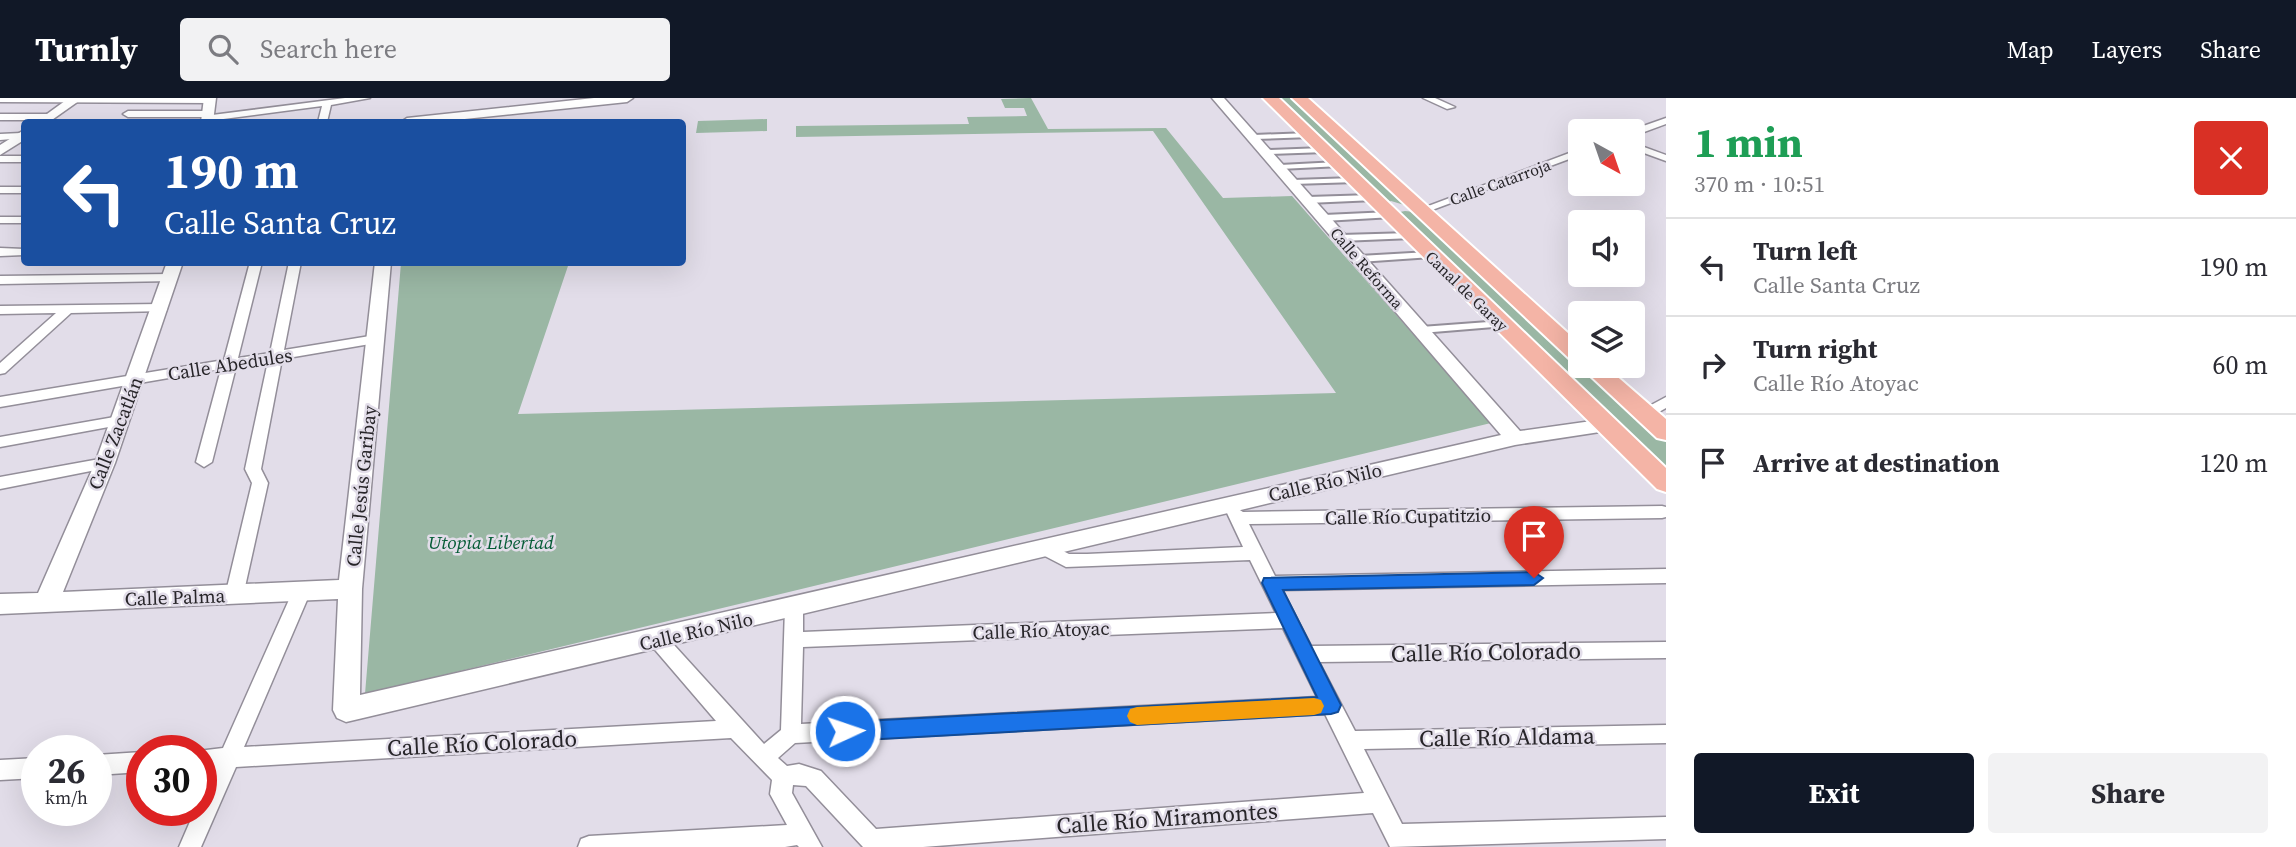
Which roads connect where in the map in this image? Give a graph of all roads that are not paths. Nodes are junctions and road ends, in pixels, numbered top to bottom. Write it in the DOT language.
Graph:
graph roads {
  1 [pos="77,98"];
  2 [pos="275,98"];
  3 [pos="366,98"];
  4 [pos="627,98"];
  5 [pos="1218,98"];
  6 [pos="1270,98"];
  7 [pos="1299,98"];
  8 [pos="1427,98"];
  9 [pos="0,99"];
  10 [pos="210,99"];
  11 [pos="352,99"];
  12 [pos="320,102"];
  13 [pos="562,102"];
  14 [pos="1448,102"];
  15 [pos="1461,104"];
  16 [pos="271,111"];
  17 [pos="128,114"];
  18 [pos="0,117"];
  19 [pos="208,118"];
  20 [pos="31,119"];
  21 [pos="47,119"];
  22 [pos="268,119"];
  23 [pos="430,119"];
  24 [pos="1666,121"];
  25 [pos="1645,129"];
  26 [pos="21,135"];
  27 [pos="21,136"];
  28 [pos="1254,136"];
  29 [pos="0,137"];
  30 [pos="1323,150"];
  31 [pos="1645,150"];
  32 [pos="0,151"];
  33 [pos="1267,152"];
  34 [pos="1568,156"];
  35 [pos="1666,158"];
  36 [pos="0,159"];
  37 [pos="21,159"];
  38 [pos="1280,167"];
  39 [pos="1354,180"];
  40 [pos="1293,182"];
  41 [pos="0,190"];
  42 [pos="21,190"];
  43 [pos="1373,198"];
  44 [pos="1308,200"];
  45 [pos="1420,211"];
  46 [pos="1390,215"];
  47 [pos="1324,218"];
  48 [pos="0,220"];
  49 [pos="21,220"];
  50 [pos="1409,234"];
  51 [pos="1341,238"];
  52 [pos="0,252"];
  53 [pos="21,252"];
  54 [pos="1429,255"];
  55 [pos="1359,259"];
  56 [pos="255,266"];
  57 [pos="294,266"];
  58 [pos="383,266"];
  59 [pos="173,270"];
  60 [pos="0,280"];
  61 [pos="161,308"];
  62 [pos="68,309"];
  63 [pos="3,313"];
  64 [pos="1502,324"];
  65 [pos="1421,330"];
  66 [pos="376,339"];
  67 [pos="1568,345"];
  68 [pos="278,356"];
  69 [pos="230,364"];
  70 [pos="0,370"];
  71 [pos="1610,378"];
  72 [pos="135,380"];
  73 [pos="0,402"];
  74 [pos="1656,408"];
  75 [pos="120,421"];
  76 [pos="1606,425"];
  77 [pos="1666,432"];
  78 [pos="1515,438"];
  79 [pos="0,442"];
  80 [pos="106,463"];
  81 [pos="204,463"];
  82 [pos="0,483"];
  83 [pos="1666,483"];
  84 [pos="1235,511"];
  85 [pos="1662,512"];
  86 [pos="1047,549"];
  87 [pos="1255,553"];
  88 [pos="1666,576"];
  89 [pos="1271,583"];
  90 [pos="351,589"];
  91 [pos="301,593"];
  92 [pos="234,596"];
  93 [pos="47,601"];
  94 [pos="0,604"];
  95 [pos="794,608"];
  96 [pos="1288,620"];
  97 [pos="657,639"];
  98 [pos="795,640"];
  99 [pos="1666,650"];
  100 [pos="1305,654"];
  101 [pos="1331,705"];
  102 [pos="345,710"];
  103 [pos="735,729"];
  104 [pos="791,734"];
  105 [pos="1666,734"];
  106 [pos="1348,740"];
  107 [pos="229,757"];
  108 [pos="764,757"];
  109 [pos="217,758"];
  110 [pos="21,769"];
  111 [pos="0,770"];
  112 [pos="783,777"];
  113 [pos="1379,802"];
  114 [pos="1666,828"];
  115 [pos="1399,841"];
  116 [pos="804,842"];
  117 [pos="875,843"];
  118 [pos="190,847"];
  119 [pos="589,847"];
  1 -- 9 [label="street"];
  1 -- 10 [label="street"];
  1 -- 21 [label="street"];
  2 -- 16 [label="street"];
  3 -- 11 [label="street"];
  4 -- 13 [label="street"];
  5 -- 28 [label="street, Calle Reforma"];
  6 -- 30 [label="highway, Canal de Garay"];
  7 -- 45 [label="highway, Canal de Garay"];
  8 -- 14 [label="street"];
  10 -- 19 [label="street"];
  11 -- 12 [label="street"];
  12 -- 16 [label="street"];
  13 -- 23 [label="street"];
  14 -- 15 [label="street"];
  16 -- 19 [label="street"];
  16 -- 22 [label="street"];
  17 -- 19 [label="street"];
  18 -- 20 [label="street"];
  24 -- 25 [label="street"];
  26 -- 29 [label="street"];
  27 -- 32 [label="street"];
  28 -- 30 [label="street"];
  28 -- 33 [label="street, Calle Reforma"];
  30 -- 33 [label="street"];
  30 -- 38 [label="street"];
  30 -- 39 [label="highway, Canal de Garay"];
  31 -- 35 [label="street"];
  33 -- 38 [label="street, Calle Reforma"];
  34 -- 45 [label="street, Calle Catarroja"];
  36 -- 37 [label="street"];
  38 -- 40 [label="street, Calle Reforma"];
  39 -- 40 [label="street"];
  39 -- 43 [label="highway, Canal de Garay"];
  40 -- 44 [label="street, Calle Reforma"];
  41 -- 42 [label="street"];
  43 -- 44 [label="street"];
  43 -- 46 [label="highway, Canal de Garay"];
  44 -- 47 [label="street, Calle Reforma"];
  45 -- 50 [label="highway"];
  45 -- 67 [label="highway, Canal de Garay"];
  46 -- 47 [label="street"];
  46 -- 50 [label="highway, Canal de Garay"];
  47 -- 51 [label="street, Calle Reforma"];
  48 -- 49 [label="street"];
  50 -- 51 [label="street"];
  50 -- 54 [label="highway, Canal de Garay"];
  51 -- 55 [label="street, Calle Reforma"];
  52 -- 53 [label="street"];
  54 -- 55 [label="street"];
  54 -- 64 [label="highway, Canal de Garay"];
  55 -- 65 [label="street, Calle Reforma"];
  56 -- 69 [label="street"];
  57 -- 68 [label="street"];
  58 -- 66 [label="street, Calle Jesús Garibay"];
  59 -- 60 [label="street"];
  59 -- 61 [label="street, Calle Zacatlán"];
  61 -- 62 [label="street"];
  61 -- 72 [label="street, Calle Zacatlán"];
  62 -- 63 [label="street"];
  62 -- 70 [label="street"];
  64 -- 65 [label="street"];
  64 -- 76 [label="highway, Canal de Garay"];
  65 -- 78 [label="street, Calle Reforma"];
  66 -- 68 [label="street, Calle Abedules"];
  66 -- 90 [label="street, Calle Jesús Garibay"];
  68 -- 69 [label="street, Calle Abedules"];
  68 -- 92 [label="street"];
  69 -- 72 [label="street, Calle Abedules"];
  69 -- 81 [label="street"];
  71 -- 74 [label="highway"];
  72 -- 73 [label="street, Calle Abedules"];
  72 -- 75 [label="street, Calle Zacatlán"];
  74 -- 77 [label="highway"];
  75 -- 79 [label="street"];
  75 -- 80 [label="street, Calle Zacatlán"];
  76 -- 78 [label="street, Calle Río Nilo"];
  76 -- 83 [label="highway, Canal de Garay"];
  78 -- 84 [label="street, Calle Río Nilo"];
  80 -- 82 [label="street"];
  80 -- 93 [label="street, Calle Zacatlán"];
  84 -- 85 [label="street, Calle Río Cupatitzio"];
  84 -- 86 [label="street, Calle Río Nilo"];
  84 -- 87 [label="street"];
  86 -- 87 [label="street"];
  86 -- 95 [label="street, Calle Río Nilo"];
  87 -- 89 [label="street"];
  88 -- 89 [label="street"];
  89 -- 96 [label="street"];
  90 -- 91 [label="street, Calle Palma"];
  90 -- 102 [label="street, Calle Jesús Garibay"];
  91 -- 92 [label="street, Calle Palma"];
  91 -- 107 [label="street"];
  92 -- 93 [label="street, Calle Palma"];
  93 -- 94 [label="street, Calle Palma"];
  95 -- 97 [label="street, Calle Río Nilo"];
  95 -- 98 [label="street"];
  96 -- 98 [label="street, Calle Río Atoyac"];
  96 -- 100 [label="street"];
  97 -- 102 [label="street, Calle Río Nilo"];
  97 -- 103 [label="street"];
  98 -- 104 [label="street"];
  99 -- 100 [label="street, Calle Río Colorado"];
  100 -- 101 [label="street"];
  101 -- 104 [label="street"];
  101 -- 106 [label="street"];
  103 -- 107 [label="street, Calle Río Colorado"];
  103 -- 108 [label="street"];
  104 -- 108 [label="street"];
  105 -- 106 [label="street, Calle Río Aldama"];
  106 -- 113 [label="street"];
  107 -- 109 [label="street, Calle Río Colorado"];
  107 -- 118 [label="street"];
  108 -- 112 [label="street"];
  110 -- 111 [label="street"];
  112 -- 116 [label="street"];
  112 -- 117 [label="street"];
  113 -- 115 [label="street"];
  113 -- 117 [label="street, Calle Río Miramontes"];
  114 -- 115 [label="street"];
  116 -- 119 [label="street"];
}
